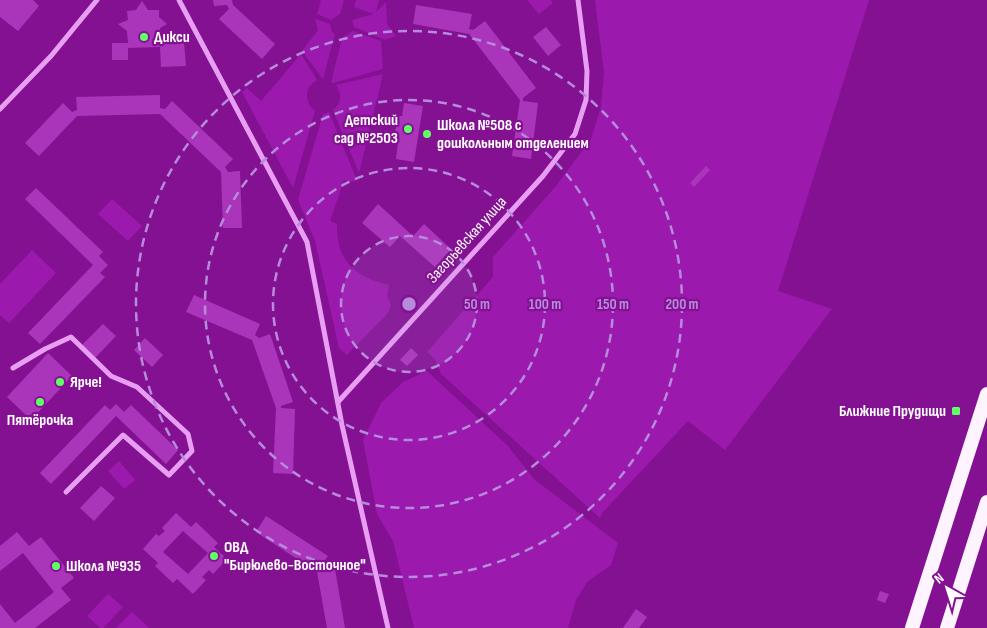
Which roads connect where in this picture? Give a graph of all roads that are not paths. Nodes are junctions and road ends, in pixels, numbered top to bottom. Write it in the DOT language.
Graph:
graph roads {
  1 [pos="97,0"];
  2 [pos="179,0"];
  3 [pos="578,0"];
  4 [pos="0,108"];
  5 [pos="13,368"];
  6 [pos="987,394"];
  7 [pos="338,402"];
  8 [pos="66,492"];
  9 [pos="987,502"];
  10 [pos="388,628"];
  11 [pos="912,628"];
  12 [pos="947,628"];
  1 -- 4 [label="street"];
  2 -- 7 [label="street"];
  3 -- 7 [label="street, Загорьевская улица"];
  5 -- 8 [label="street"];
  6 -- 11 [label="highway"];
  7 -- 10 [label="street"];
  9 -- 12 [label="highway"];
}
